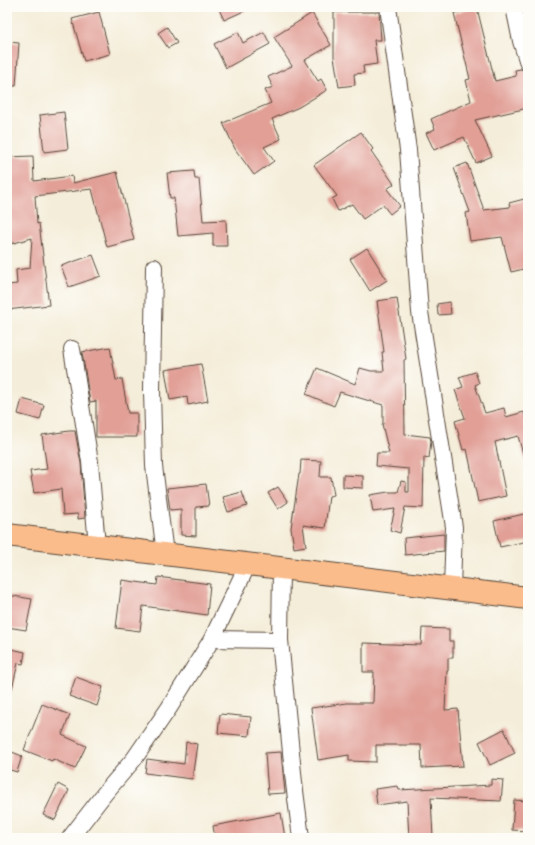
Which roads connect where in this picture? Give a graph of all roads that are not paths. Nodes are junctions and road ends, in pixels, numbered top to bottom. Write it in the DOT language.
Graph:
graph roads {
  1 [pos="388,7"];
  2 [pos="514,7"];
  3 [pos="528,63"];
  4 [pos="154,267"];
  5 [pos="72,349"];
  6 [pos="7,535"];
  7 [pos="97,546"];
  8 [pos="165,554"];
  9 [pos="248,564"];
  10 [pos="281,568"];
  11 [pos="452,589"];
  12 [pos="528,598"];
  13 [pos="212,639"];
  14 [pos="280,640"];
  15 [pos="70,838"];
  16 [pos="301,838"];
  1 -- 11 [label="street"];
  2 -- 3 [label="street"];
  4 -- 8 [label="street"];
  5 -- 7 [label="street"];
  6 -- 7 [label="main road"];
  7 -- 8 [label="main road"];
  8 -- 9 [label="main road"];
  9 -- 10 [label="main road"];
  9 -- 13 [label="street"];
  10 -- 11 [label="main road"];
  10 -- 14 [label="street"];
  11 -- 12 [label="main road"];
  13 -- 14 [label="street"];
  13 -- 15 [label="street"];
  14 -- 16 [label="street"];
}
